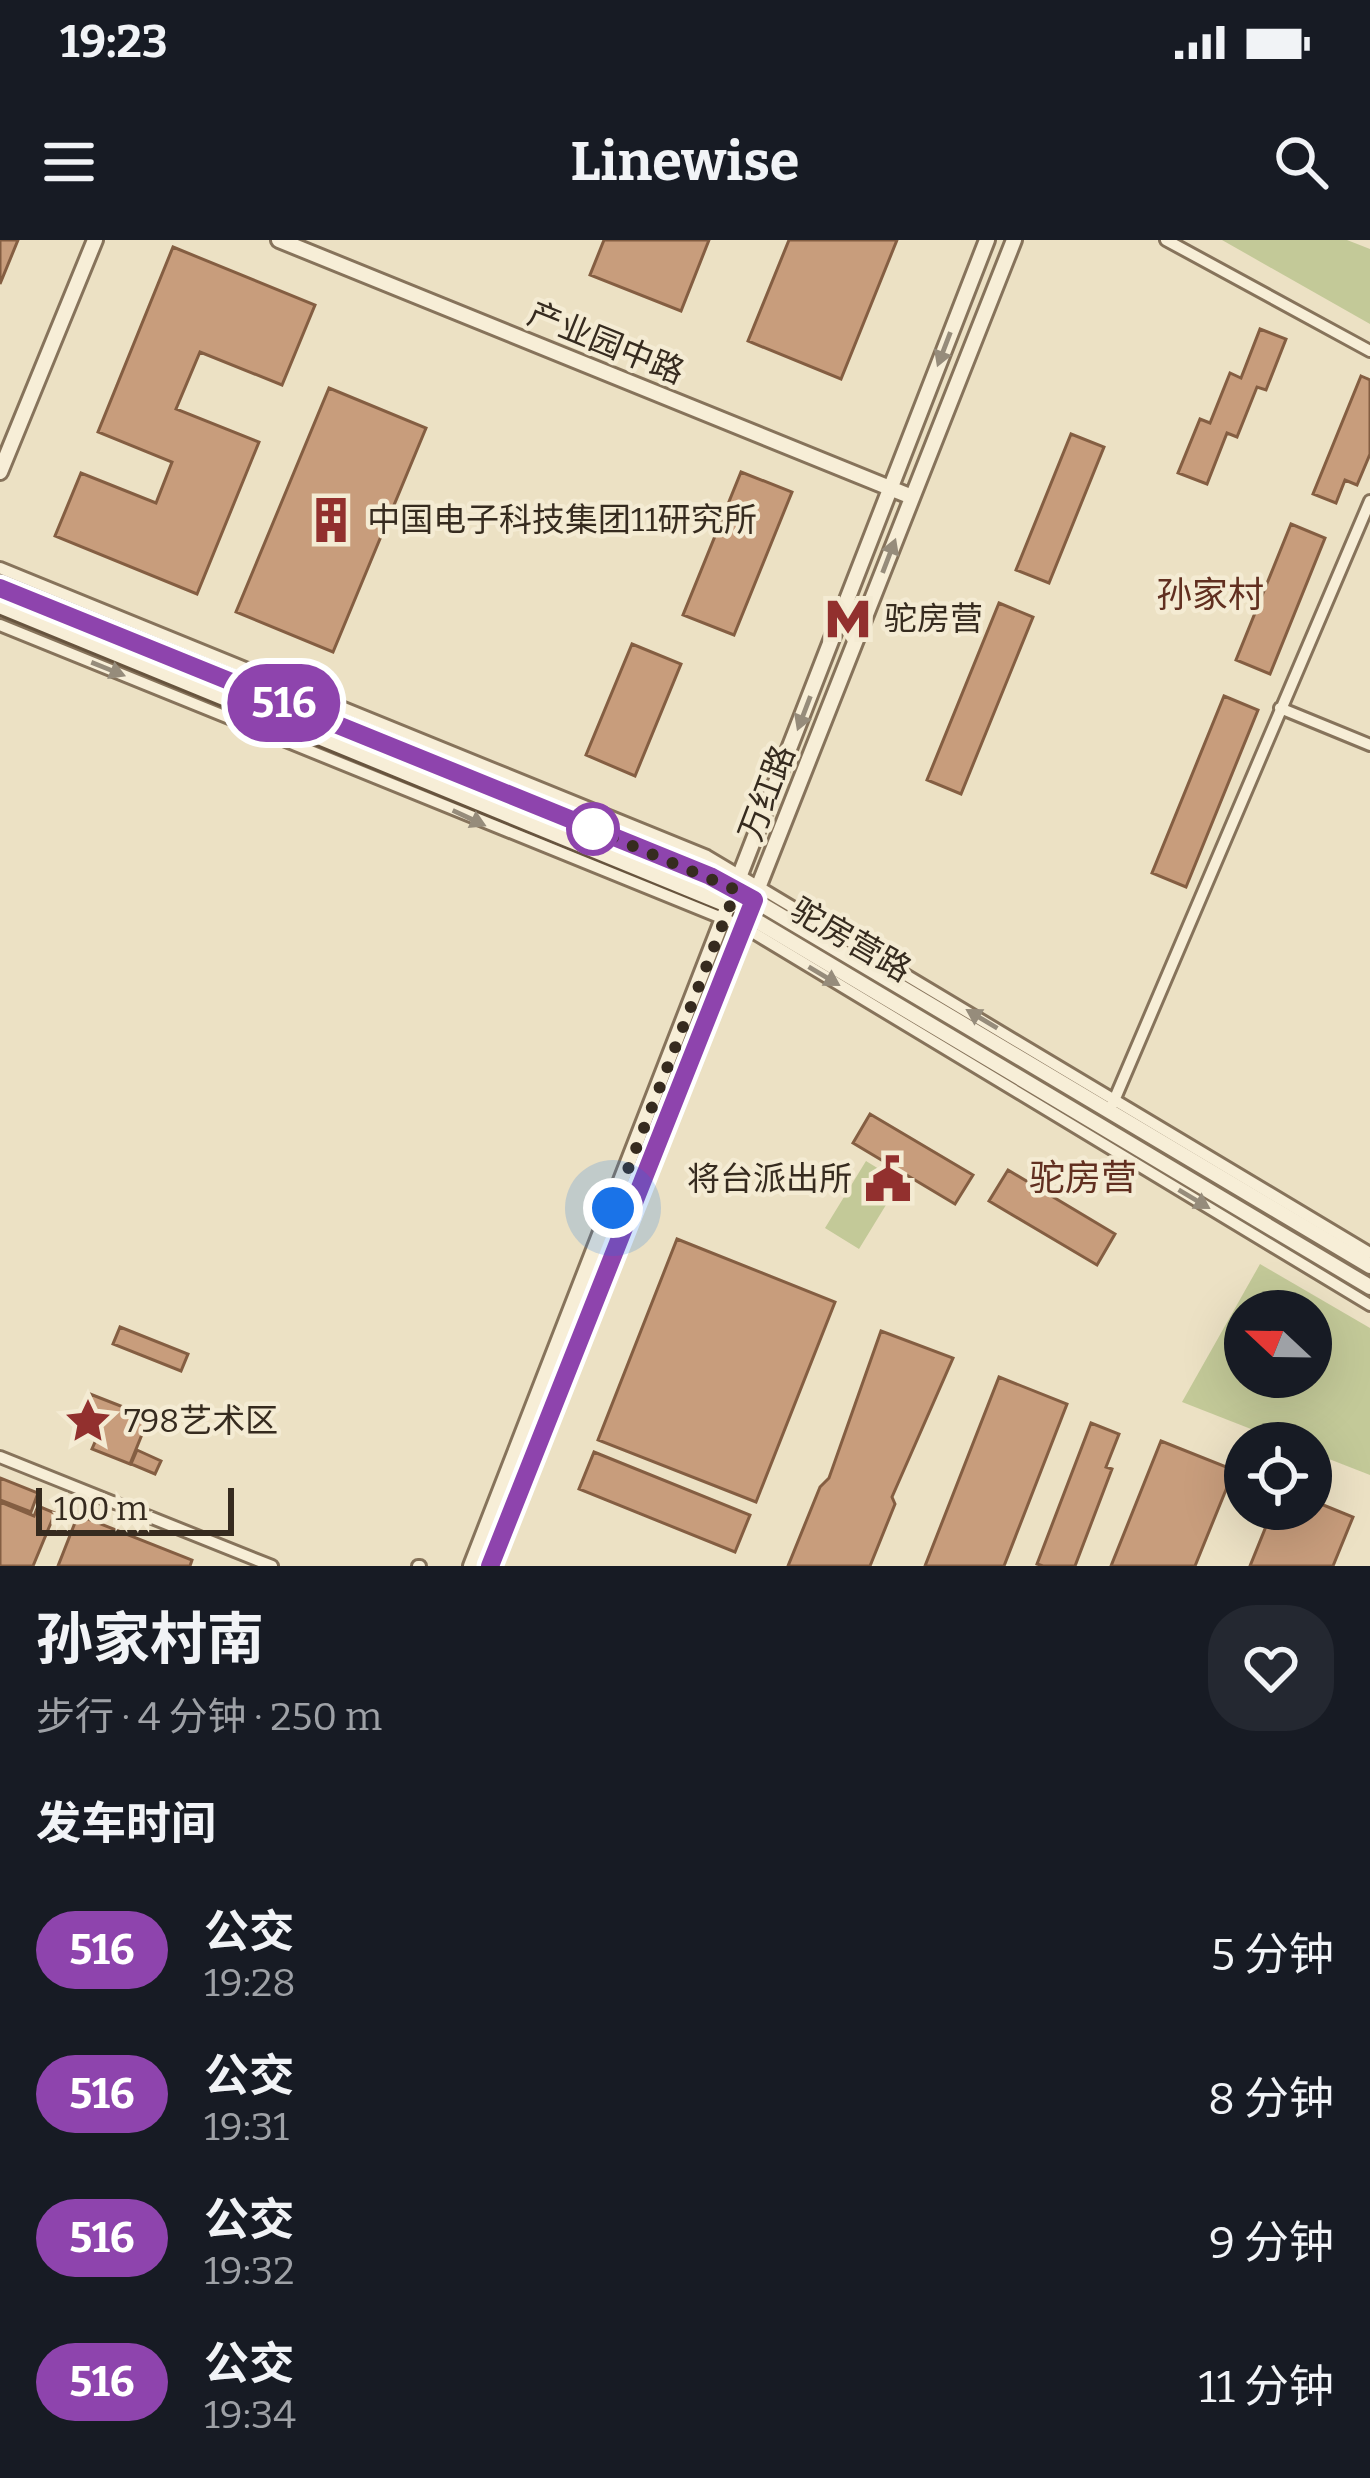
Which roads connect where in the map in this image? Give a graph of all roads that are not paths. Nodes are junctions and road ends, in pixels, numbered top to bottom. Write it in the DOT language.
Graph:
graph roads {
  1 [pos="95,240"];
  2 [pos="279,240"];
  3 [pos="986,240"];
  4 [pos="1014,240"];
  5 [pos="1166,240"];
  6 [pos="1370,351"];
  7 [pos="0,472"];
  8 [pos="891,488"];
  9 [pos="912,497"];
  10 [pos="1370,501"];
  11 [pos="0,568"];
  12 [pos="0,588"];
  13 [pos="0,605"];
  14 [pos="0,625"];
  15 [pos="1280,707"];
  16 [pos="1370,745"];
  17 [pos="733,897"];
  18 [pos="751,907"];
  19 [pos="1112,1105"];
  20 [pos="1370,1253"];
  21 [pos="1370,1266"];
  22 [pos="1370,1287"];
  23 [pos="1370,1305"];
  24 [pos="0,1457"];
  25 [pos="272,1566"];
  26 [pos="471,1566"];
  27 [pos="490,1566"];
  1 -- 7 [label="street"];
  2 -- 8 [label="street, 产业园中路"];
  3 -- 8 [label="street, 万红路, one-way"];
  4 -- 9 [label="street, 万红路"];
  5 -- 6 [label="street"];
  8 -- 9 [label="street, 产业园中路"];
  8 -- 17 [label="street, 万红路, one-way"];
  18 -- 9 [label="street, 万红路, one-way"];
  10 -- 15 [label="street"];
  11 -- 17 [label="street"];
  12 -- 17 [label="main road, 驼房营路"];
  13 -- 17 [label="main road, 驼房营路"];
  14 -- 17 [label="street, one-way"];
  15 -- 16 [label="street"];
  15 -- 19 [label="street"];
  17 -- 18 [label="main road, 驼房营路"];
  17 -- 18 [label="street"];
  17 -- 26 [label="street, 万红路"];
  19 -- 18 [label="street, 驼房营路, one-way"];
  18 -- 22 [label="street, 驼房营路"];
  18 -- 23 [label="street, one-way"];
  18 -- 27 [label="street, 万红路"];
  19 -- 20 [label="street"];
  19 -- 21 [label="street, 驼房营路"];
  24 -- 25 [label="street"];
}
